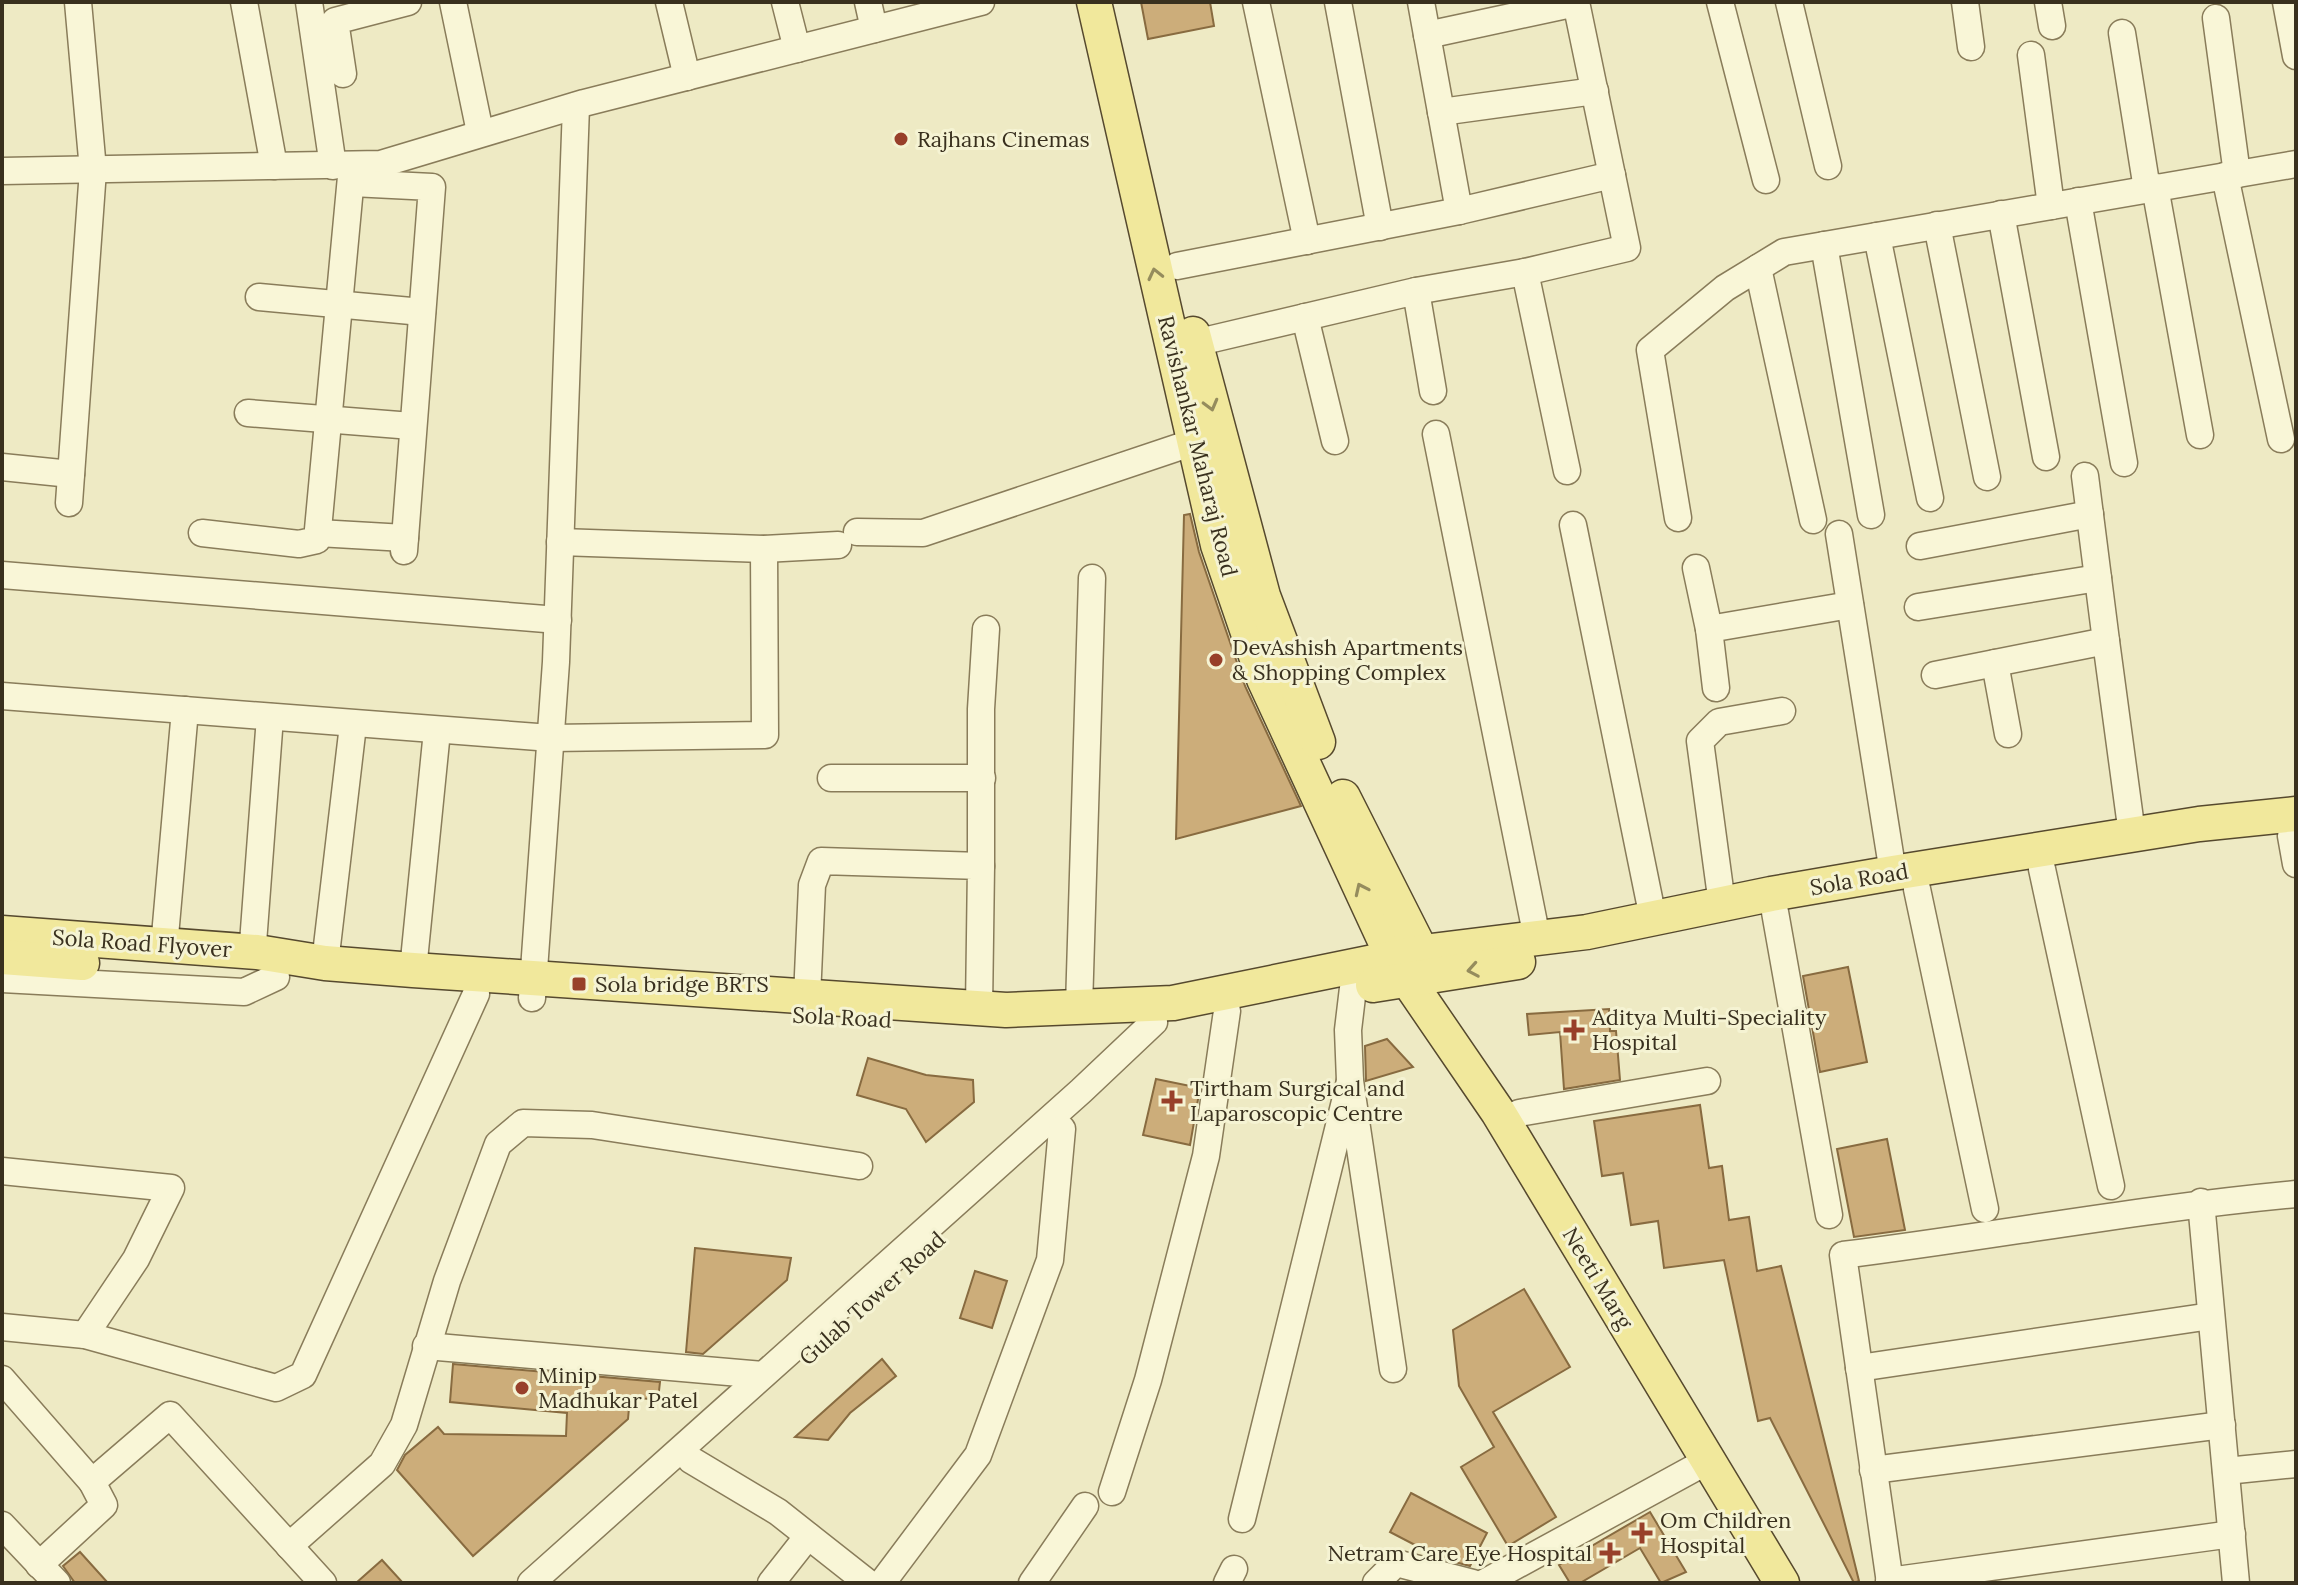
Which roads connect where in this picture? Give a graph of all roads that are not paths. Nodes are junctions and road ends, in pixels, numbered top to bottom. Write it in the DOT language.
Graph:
graph roads {
  1 [pos="78,2"];
  2 [pos="244,2"];
  3 [pos="309,2"];
  4 [pos="408,2"];
  5 [pos="453,2"];
  6 [pos="669,2"];
  7 [pos="785,2"];
  8 [pos="868,2"];
  9 [pos="981,2"];
  10 [pos="1094,2"];
  11 [pos="1116,2"];
  12 [pos="1256,2"];
  13 [pos="1338,2"];
  14 [pos="1421,2"];
  15 [pos="1720,2"];
  16 [pos="1789,2"];
  17 [pos="1965,2"];
  18 [pos="2286,2"];
  19 [pos="1576,3"];
  20 [pos="2216,18"];
  21 [pos="874,29"];
  22 [pos="2122,33"];
  23 [pos="1427,35"];
  24 [pos="1971,47"];
  25 [pos="797,49"];
  26 [pos="2031,55"];
  27 [pos="2296,56"];
  28 [pos="343,74"];
  29 [pos="687,77"];
  30 [pos="1595,91"];
  31 [pos="576,106"];
  32 [pos="1441,112"];
  33 [pos="480,132"];
  34 [pos="2296,164"];
  35 [pos="274,166"];
  36 [pos="1828,166"];
  37 [pos="93,170"];
  38 [pos="2,171"];
  39 [pos="346,172"];
  40 [pos="1612,175"];
  41 [pos="2231,175"];
  42 [pos="1766,180"];
  43 [pos="2151,188"];
  44 [pos="2078,201"];
  45 [pos="2051,206"];
  46 [pos="1459,211"];
  47 [pos="2001,214"];
  48 [pos="1937,225"];
  49 [pos="1380,227"];
  50 [pos="1877,236"];
  51 [pos="1307,241"];
  52 [pos="1824,245"];
  53 [pos="1177,266"];
  54 [pos="1758,268"];
  55 [pos="1525,272"];
  56 [pos="1416,291"];
  57 [pos="259,297"];
  58 [pos="341,305"];
  59 [pos="422,312"];
  60 [pos="1305,317"];
  61 [pos="1195,343"];
  62 [pos="1433,391"];
  63 [pos="248,413"];
  64 [pos="330,420"];
  65 [pos="412,426"];
  66 [pos="1436,434"];
  67 [pos="2200,435"];
  68 [pos="2281,439"];
  69 [pos="1335,441"];
  70 [pos="1194,442"];
  71 [pos="2046,457"];
  72 [pos="2124,463"];
  73 [pos="2,467"];
  74 [pos="1567,471"];
  75 [pos="71,474"];
  76 [pos="2085,476"];
  77 [pos="1987,477"];
  78 [pos="1930,498"];
  79 [pos="69,503"];
  80 [pos="2090,514"];
  81 [pos="1871,515"];
  82 [pos="1678,518"];
  83 [pos="1813,520"];
  84 [pos="1573,525"];
  85 [pos="202,533"];
  86 [pos="318,533"];
  87 [pos="1839,534"];
  88 [pos="560,542"];
  89 [pos="1920,546"];
  90 [pos="764,549"];
  91 [pos="1696,568"];
  92 [pos="2,575"];
  93 [pos="1092,578"];
  94 [pos="2098,578"];
  95 [pos="1850,605"];
  96 [pos="1918,607"];
  97 [pos="558,620"];
  98 [pos="986,629"];
  99 [pos="1709,629"];
  100 [pos="2106,641"];
  101 [pos="1995,663"];
  102 [pos="1935,675"];
  103 [pos="1716,688"];
  104 [pos="2,696"];
  105 [pos="185,710"];
  106 [pos="1782,711"];
  107 [pos="270,717"];
  108 [pos="353,725"];
  109 [pos="437,731"];
  110 [pos="2008,734"];
  111 [pos="551,738"];
  112 [pos="831,778"];
  113 [pos="982,778"];
  114 [pos="2132,834"];
  115 [pos="2295,838"];
  116 [pos="981,866"];
  117 [pos="2042,869"];
  118 [pos="1905,881"];
  119 [pos="1722,904"];
  120 [pos="1775,912"];
  121 [pos="1653,918"];
  122 [pos="2,924"];
  123 [pos="2,933"];
  124 [pos="165,936"];
  125 [pos="1537,938"];
  126 [pos="2,957"];
  127 [pos="264,960"];
  128 [pos="325,963"];
  129 [pos="1414,967"];
  130 [pos="413,970"];
  131 [pos="2,979"];
  132 [pos="533,988"];
  133 [pos="1353,988"];
  134 [pos="476,994"];
  135 [pos="807,997"];
  136 [pos="1079,1007"];
  137 [pos="979,1008"];
  138 [pos="1227,1011"];
  139 [pos="1163,1012"];
  140 [pos="1350,1081"];
  141 [pos="1707,1081"];
  142 [pos="1519,1113"];
  143 [pos="1062,1129"];
  144 [pos="859,1166"];
  145 [pos="2,1171"];
  146 [pos="2111,1186"];
  147 [pos="2296,1194"];
  148 [pos="2201,1202"];
  149 [pos="1985,1209"];
  150 [pos="1829,1215"];
  151 [pos="2211,1316"];
  152 [pos="2,1327"];
  153 [pos="85,1335"];
  154 [pos="426,1346"];
  155 [pos="1859,1368"];
  156 [pos="1393,1369"];
  157 [pos="763,1375"];
  158 [pos="2,1379"];
  159 [pos="2222,1425"];
  160 [pos="691,1460"];
  161 [pos="1709,1460"];
  162 [pos="2296,1464"];
  163 [pos="1873,1470"];
  164 [pos="2226,1471"];
  165 [pos="92,1482"];
  166 [pos="1112,1492"];
  167 [pos="1085,1506"];
  168 [pos="1242,1519"];
  169 [pos="2,1525"];
  170 [pos="2232,1534"];
  171 [pos="808,1536"];
  172 [pos="289,1546"];
  173 [pos="48,1574"];
  174 [pos="1889,1582"];
  175 [pos="323,1583"];
  176 [pos="531,1583"];
  177 [pos="553,1583"];
  178 [pos="771,1583"];
  179 [pos="868,1583"];
  180 [pos="882,1583"];
  181 [pos="1032,1583"];
  182 [pos="1376,1583"];
  183 [pos="1473,1583"];
  184 [pos="1484,1583"];
  185 [pos="1782,1583"];
  186 [pos="1804,1583"];
  187 [pos="2236,1583"];
  1 -- 37 [label="street"];
  2 -- 35 [label="street"];
  3 -- 39 [label="street"];
  4 -- 28 [label="street"];
  5 -- 33 [label="street"];
  6 -- 29 [label="street"];
  7 -- 25 [label="street"];
  8 -- 21 [label="street"];
  9 -- 21 [label="street"];
  70 -- 10 [label="main road, Ravishankar Maharaj Road, one-way"];
  11 -- 53 [label="main road, Ravishankar Maharaj Road"];
  12 -- 51 [label="street"];
  13 -- 49 [label="street"];
  14 -- 23 [label="street"];
  15 -- 42 [label="street"];
  16 -- 36 [label="street"];
  17 -- 24 [label="street"];
  18 -- 27 [label="street"];
  19 -- 23 [label="street"];
  19 -- 30 [label="street"];
  20 -- 41 [label="street"];
  21 -- 25 [label="street"];
  22 -- 43 [label="street"];
  23 -- 32 [label="street"];
  25 -- 29 [label="street"];
  26 -- 45 [label="street"];
  29 -- 31 [label="street"];
  30 -- 32 [label="street"];
  30 -- 40 [label="street"];
  31 -- 33 [label="street"];
  31 -- 88 [label="street"];
  32 -- 46 [label="street"];
  33 -- 39 [label="street"];
  34 -- 41 [label="street"];
  35 -- 37 [label="street"];
  35 -- 39 [label="street"];
  37 -- 38 [label="street"];
  37 -- 75 [label="street"];
  39 -- 58 [label="street"];
  39 -- 59 [label="street"];
  40 -- 46 [label="street"];
  40 -- 55 [label="street"];
  41 -- 43 [label="street"];
  41 -- 68 [label="street"];
  43 -- 44 [label="street"];
  43 -- 67 [label="street"];
  44 -- 45 [label="street"];
  44 -- 72 [label="street"];
  45 -- 47 [label="street"];
  46 -- 49 [label="street"];
  47 -- 48 [label="street"];
  47 -- 71 [label="street"];
  48 -- 50 [label="street"];
  48 -- 77 [label="street"];
  49 -- 51 [label="street"];
  50 -- 52 [label="street"];
  50 -- 78 [label="street"];
  51 -- 53 [label="street"];
  52 -- 54 [label="street"];
  52 -- 81 [label="street"];
  53 -- 61 [label="main road, Ravishankar Maharaj Road"];
  54 -- 82 [label="street"];
  54 -- 83 [label="street"];
  55 -- 56 [label="street"];
  55 -- 74 [label="street"];
  56 -- 60 [label="street"];
  56 -- 62 [label="street"];
  57 -- 58 [label="street"];
  58 -- 59 [label="street"];
  58 -- 64 [label="street"];
  59 -- 65 [label="street"];
  60 -- 61 [label="street"];
  60 -- 69 [label="street"];
  61 -- 129 [label="main road, Ravishankar Maharaj Road, one-way"];
  63 -- 64 [label="street"];
  64 -- 65 [label="street"];
  64 -- 86 [label="street"];
  65 -- 86 [label="street"];
  66 -- 125 [label="street"];
  70 -- 90 [label="street"];
  129 -- 70 [label="main road, Ravishankar Maharaj Road, one-way"];
  73 -- 75 [label="street"];
  75 -- 79 [label="street"];
  76 -- 80 [label="street"];
  80 -- 89 [label="street"];
  80 -- 94 [label="street"];
  84 -- 121 [label="street"];
  85 -- 86 [label="street"];
  87 -- 95 [label="street"];
  88 -- 90 [label="street"];
  88 -- 97 [label="street"];
  90 -- 111 [label="street"];
  91 -- 99 [label="street"];
  92 -- 97 [label="street"];
  93 -- 136 [label="street"];
  94 -- 96 [label="street"];
  94 -- 100 [label="street"];
  95 -- 99 [label="street"];
  95 -- 118 [label="street"];
  97 -- 111 [label="street"];
  98 -- 113 [label="street"];
  99 -- 103 [label="street"];
  100 -- 101 [label="street"];
  100 -- 114 [label="street"];
  101 -- 102 [label="street"];
  101 -- 110 [label="street"];
  104 -- 105 [label="street"];
  105 -- 107 [label="street"];
  105 -- 124 [label="street"];
  106 -- 119 [label="street"];
  107 -- 108 [label="street"];
  107 -- 127 [label="street"];
  108 -- 109 [label="street"];
  108 -- 128 [label="street"];
  109 -- 111 [label="street"];
  109 -- 130 [label="street"];
  111 -- 132 [label="street"];
  112 -- 113 [label="street"];
  113 -- 116 [label="street"];
  114 -- 115 [label="main road, Sola Road"];
  114 -- 118 [label="main road, Sola Road"];
  115 -- 117 [label="main road, Sola Road"];
  116 -- 135 [label="street"];
  116 -- 137 [label="street"];
  117 -- 118 [label="main road, Sola Road"];
  117 -- 146 [label="street"];
  118 -- 119 [label="main road, Sola Road"];
  118 -- 120 [label="main road, Sola Road"];
  118 -- 149 [label="street"];
  119 -- 121 [label="main road, Sola Road"];
  120 -- 129 [label="main road, Sola Road, one-way"];
  120 -- 150 [label="street"];
  121 -- 125 [label="main road, Sola Road"];
  122 -- 124 [label="street"];
  123 -- 127 [label="main road, Sola Road Flyover"];
  124 -- 127 [label="street"];
  125 -- 129 [label="main road, Sola Road"];
  126 -- 127 [label="main road, Sola Road Flyover"];
  127 -- 128 [label="main road, Sola Road"];
  127 -- 131 [label="street"];
  127 -- 134 [label="main road, Sola Road"];
  128 -- 130 [label="main road, Sola Road"];
  129 -- 133 [label="main road, Sola Road"];
  129 -- 139 [label="main road, Sola Road"];
  129 -- 142 [label="main road"];
  129 -- 161 [label="main road, Neeti Marg"];
  130 -- 132 [label="main road, Sola Road"];
  132 -- 134 [label="main road, Sola Road"];
  132 -- 135 [label="main road, Sola Road"];
  132 -- 139 [label="main road, Sola Road"];
  133 -- 138 [label="main road, Sola Road"];
  133 -- 140 [label="street"];
  134 -- 153 [label="street"];
  135 -- 137 [label="main road, Sola Road"];
  136 -- 137 [label="main road, Sola Road"];
  136 -- 139 [label="main road, Sola Road"];
  138 -- 139 [label="main road, Sola Road"];
  138 -- 166 [label="street"];
  139 -- 143 [label="street, Gulab Tower Road"];
  139 -- 157 [label="street"];
  140 -- 156 [label="street"];
  140 -- 168 [label="street"];
  141 -- 142 [label="street"];
  142 -- 186 [label="main road"];
  143 -- 160 [label="street, Gulab Tower Road"];
  143 -- 180 [label="street"];
  144 -- 154 [label="street"];
  145 -- 153 [label="street"];
  147 -- 148 [label="street"];
  148 -- 151 [label="street"];
  148 -- 155 [label="street"];
  151 -- 155 [label="street"];
  151 -- 159 [label="street"];
  152 -- 153 [label="street"];
  154 -- 157 [label="street"];
  154 -- 172 [label="street"];
  155 -- 163 [label="street"];
  157 -- 176 [label="street"];
  158 -- 165 [label="street"];
  159 -- 163 [label="street"];
  159 -- 164 [label="street"];
  160 -- 171 [label="street"];
  160 -- 177 [label="street, Gulab Tower Road"];
  161 -- 184 [label="street"];
  161 -- 185 [label="main road, Neeti Marg"];
  162 -- 164 [label="street"];
  163 -- 174 [label="street"];
  164 -- 170 [label="street"];
  165 -- 172 [label="street"];
  165 -- 173 [label="street"];
  167 -- 181 [label="street"];
  169 -- 173 [label="street"];
  170 -- 174 [label="street"];
  170 -- 187 [label="street"];
  171 -- 178 [label="street"];
  171 -- 179 [label="street"];
  172 -- 175 [label="street"];
  182 -- 183 [label="street"];
}
